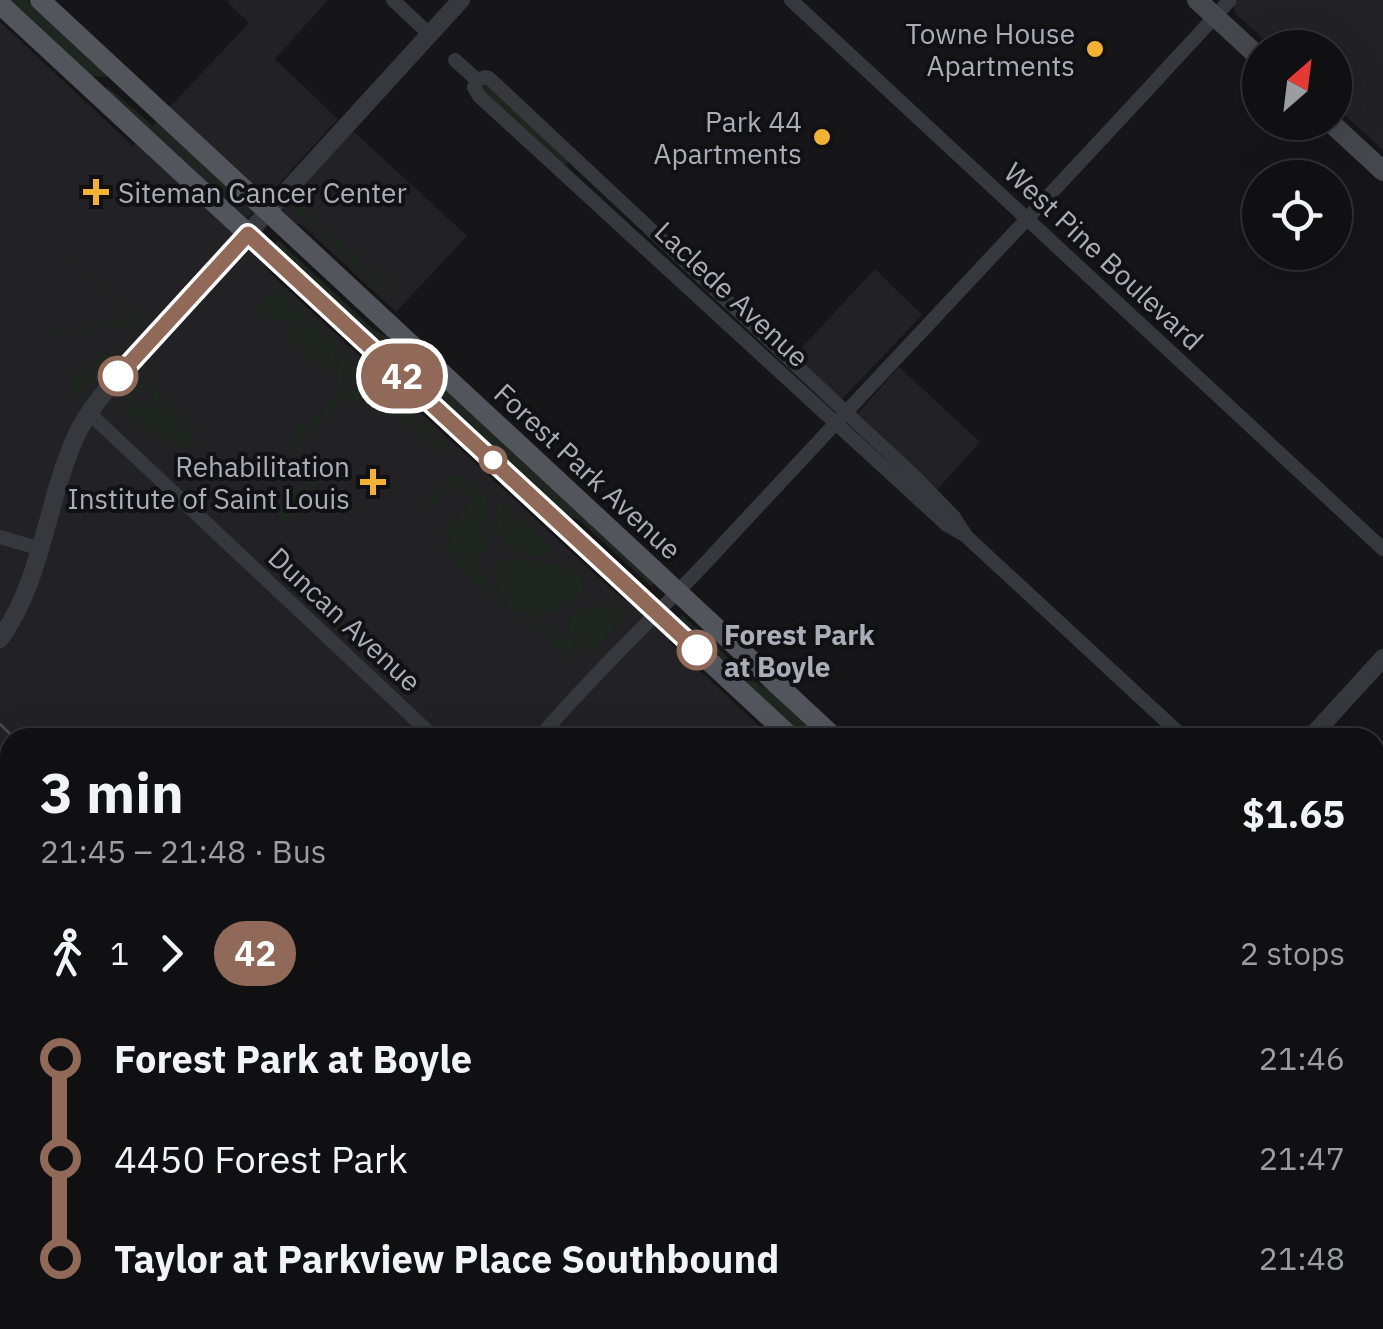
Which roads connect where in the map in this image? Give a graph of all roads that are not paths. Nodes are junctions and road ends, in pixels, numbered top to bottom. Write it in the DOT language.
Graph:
graph roads {
  1 [pos="40,0"];
  2 [pos="393,0"];
  3 [pos="461,0"];
  4 [pos="792,0"];
  5 [pos="1197,0"];
  6 [pos="1230,0"];
  7 [pos="0,4"];
  8 [pos="1215,16"];
  9 [pos="430,34"];
  10 [pos="1242,41"];
  11 [pos="455,60"];
  12 [pos="1349,140"];
  13 [pos="1383,171"];
  14 [pos="268,212"];
  15 [pos="1028,219"];
  16 [pos="248,234"];
  17 [pos="90,413"];
  18 [pos="840,416"];
  19 [pos="0,537"];
  20 [pos="41,549"];
  21 [pos="1383,549"];
  22 [pos="678,592"];
  23 [pos="656,612"];
  24 [pos="0,639"];
  25 [pos="1383,658"];
  26 [pos="424,728"];
  27 [pos="548,728"];
  28 [pos="781,728"];
  29 [pos="824,728"];
  30 [pos="1171,728"];
  31 [pos="1319,728"];
  1 -- 14 [label="main road, Forest Park Avenue"];
  2 -- 9 [label="street"];
  3 -- 9 [label="street"];
  4 -- 15 [label="street, West Pine Boulevard"];
  5 -- 8 [label="main road"];
  6 -- 8 [label="street"];
  7 -- 16 [label="main road, Forest Park Avenue"];
  8 -- 10 [label="main road"];
  8 -- 15 [label="street"];
  9 -- 14 [label="street"];
  11 -- 18 [label="street, Laclede Avenue"];
  12 -- 13 [label="main road"];
  14 -- 16 [label="street"];
  14 -- 22 [label="main road, Forest Park Avenue"];
  15 -- 18 [label="street"];
  15 -- 21 [label="street, West Pine Boulevard"];
  16 -- 17 [label="street"];
  16 -- 23 [label="main road, Forest Park Avenue"];
  17 -- 20 [label="street"];
  17 -- 26 [label="street, Duncan Avenue"];
  18 -- 22 [label="street"];
  18 -- 30 [label="street, Laclede Avenue"];
  19 -- 20 [label="street"];
  20 -- 24 [label="street"];
  22 -- 23 [label="street"];
  22 -- 29 [label="main road, Forest Park Avenue"];
  23 -- 27 [label="street"];
  23 -- 28 [label="main road, Forest Park Avenue"];
  25 -- 31 [label="street"];
}
